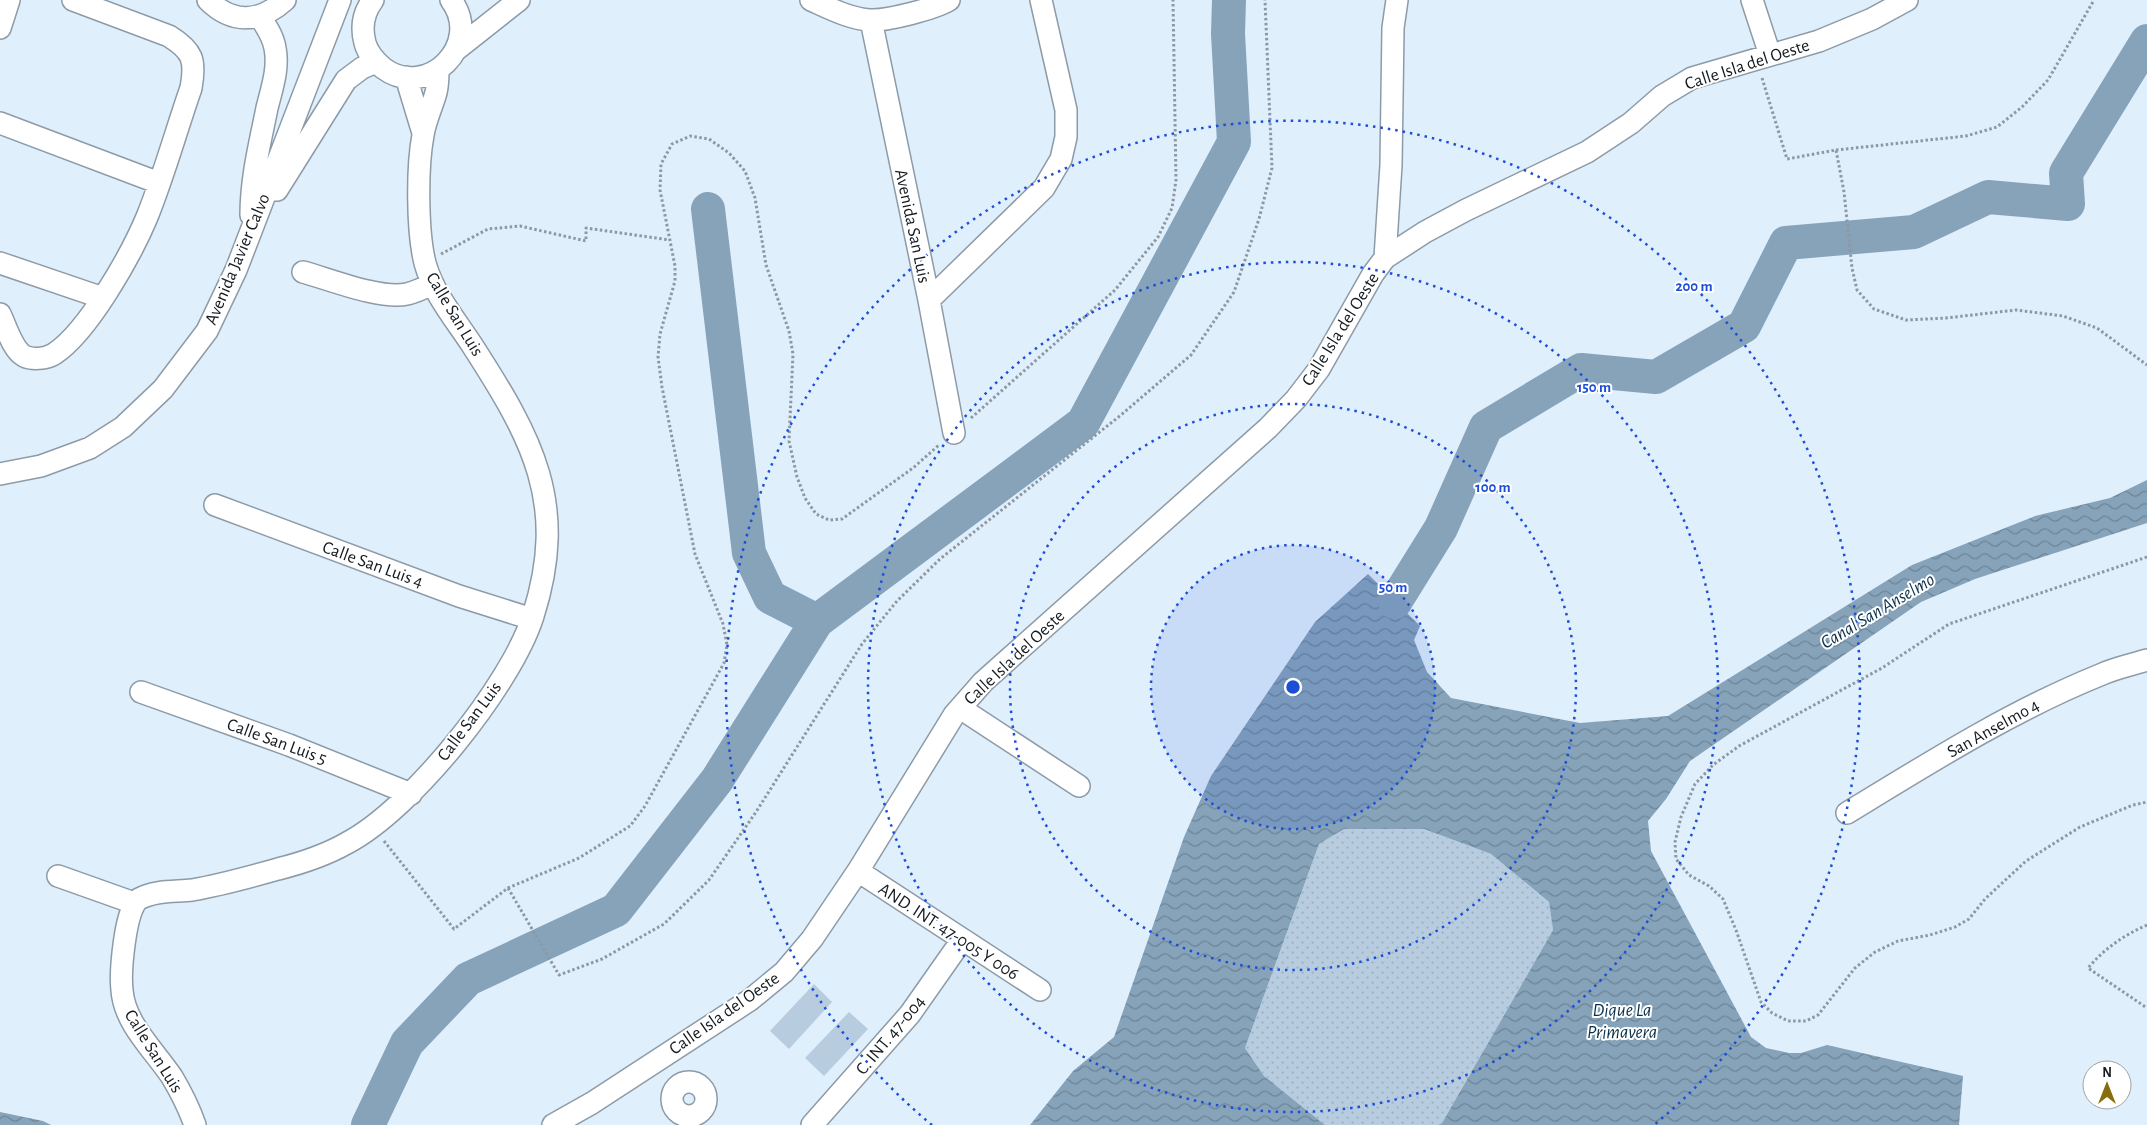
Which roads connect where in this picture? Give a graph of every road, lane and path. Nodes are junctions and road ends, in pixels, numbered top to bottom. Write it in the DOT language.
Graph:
graph roads {
  1 [pos="73,0"];
  2 [pos="208,0"];
  3 [pos="285,0"];
  4 [pos="340,0"];
  5 [pos="451,0"];
  6 [pos="519,0"];
  7 [pos="811,0"];
  8 [pos="949,0"];
  9 [pos="1041,0"];
  10 [pos="1265,0"];
  11 [pos="1397,0"];
  12 [pos="1752,0"];
  13 [pos="1907,0"];
  14 [pos="2094,0"];
  15 [pos="9,1"];
  16 [pos="363,2"];
  17 [pos="260,17"];
  18 [pos="870,20"];
  19 [pos="0,28"];
  20 [pos="456,49"];
  21 [pos="1763,57"];
  22 [pos="376,62"];
  23 [pos="438,70"];
  24 [pos="406,77"];
  25 [pos="0,123"];
  26 [pos="423,133"];
  27 [pos="1836,150"];
  28 [pos="159,183"];
  29 [pos="250,232"];
  30 [pos="670,240"];
  31 [pos="1386,258"];
  32 [pos="0,263"];
  33 [pos="425,263"];
  34 [pos="304,272"];
  35 [pos="675,281"];
  36 [pos="432,284"];
  37 [pos="103,298"];
  38 [pos="929,300"];
  39 [pos="0,314"];
  40 [pos="2147,365"];
  41 [pos="954,433"];
  42 [pos="0,474"];
  43 [pos="215,505"];
  44 [pos="532,619"];
  45 [pos="2147,660"];
  46 [pos="142,692"];
  47 [pos="960,708"];
  48 [pos="1079,786"];
  49 [pos="411,794"];
  50 [pos="1847,813"];
  51 [pos="372,826"];
  52 [pos="858,871"];
  53 [pos="58,876"];
  54 [pos="508,888"];
  55 [pos="134,903"];
  56 [pos="2147,925"];
  57 [pos="962,940"];
  58 [pos="1040,990"];
  59 [pos="2147,1008"];
  60 [pos="661,1057"];
  61 [pos="680,1084"];
  62 [pos="195,1125"];
  63 [pos="553,1125"];
  64 [pos="812,1125"];
  1 -- 28 [label="street"];
  2 -- 17 [label="street"];
  3 -- 17 [label="street"];
  4 -- 29 [label="street, Avenida Javier Calvo"];
  5 -- 20 [label="street"];
  6 -- 20 [label="street"];
  7 -- 18 [label="street"];
  8 -- 18 [label="street"];
  9 -- 38 [label="street"];
  10 -- 54 [label="path"];
  11 -- 31 [label="street, Calle Isla del Oeste"];
  12 -- 21 [label="street"];
  13 -- 21 [label="street, Calle Isla del Oeste"];
  14 -- 27 [label="path"];
  15 -- 19 [label="street"];
  16 -- 22 [label="street"];
  17 -- 29 [label="street"];
  18 -- 38 [label="street, Avenida San Luis"];
  20 -- 23 [label="street"];
  21 -- 27 [label="path"];
  21 -- 31 [label="street, Calle Isla del Oeste"];
  22 -- 24 [label="street"];
  22 -- 29 [label="street"];
  23 -- 24 [label="street"];
  23 -- 26 [label="street, Calle San Luis"];
  24 -- 26 [label="street, Calle San Luis"];
  25 -- 28 [label="street"];
  26 -- 33 [label="street, Calle San Luis"];
  27 -- 40 [label="path"];
  28 -- 37 [label="street"];
  29 -- 42 [label="street, Avenida Javier Calvo"];
  30 -- 33 [label="path"];
  31 -- 47 [label="street, Calle Isla del Oeste"];
  32 -- 37 [label="street"];
  33 -- 36 [label="street, Calle San Luis"];
  34 -- 36 [label="street"];
  35 -- 54 [label="path"];
  36 -- 44 [label="street, Calle San Luis"];
  37 -- 39 [label="street"];
  38 -- 41 [label="street, Avenida San Luis"];
  43 -- 44 [label="street, Calle San Luis 4"];
  44 -- 49 [label="street, Calle San Luis"];
  45 -- 50 [label="street, San Anselmo 4"];
  46 -- 49 [label="street, Calle San Luis 5"];
  47 -- 48 [label="street"];
  47 -- 52 [label="street, Calle Isla del Oeste"];
  49 -- 51 [label="street, Calle San Luis"];
  51 -- 54 [label="path"];
  51 -- 55 [label="street, Calle San Luis"];
  52 -- 57 [label="street, AND. INT. 47-005 Y 006"];
  52 -- 60 [label="street, Calle Isla del Oeste"];
  53 -- 55 [label="street"];
  55 -- 62 [label="street, Calle San Luis"];
  56 -- 59 [label="path"];
  57 -- 58 [label="street, AND. INT. 47-005 Y 006"];
  57 -- 64 [label="street, C. INT. 47-004"];
  60 -- 61 [label="street"];
  60 -- 63 [label="street, Calle Isla del Oeste"];
}
